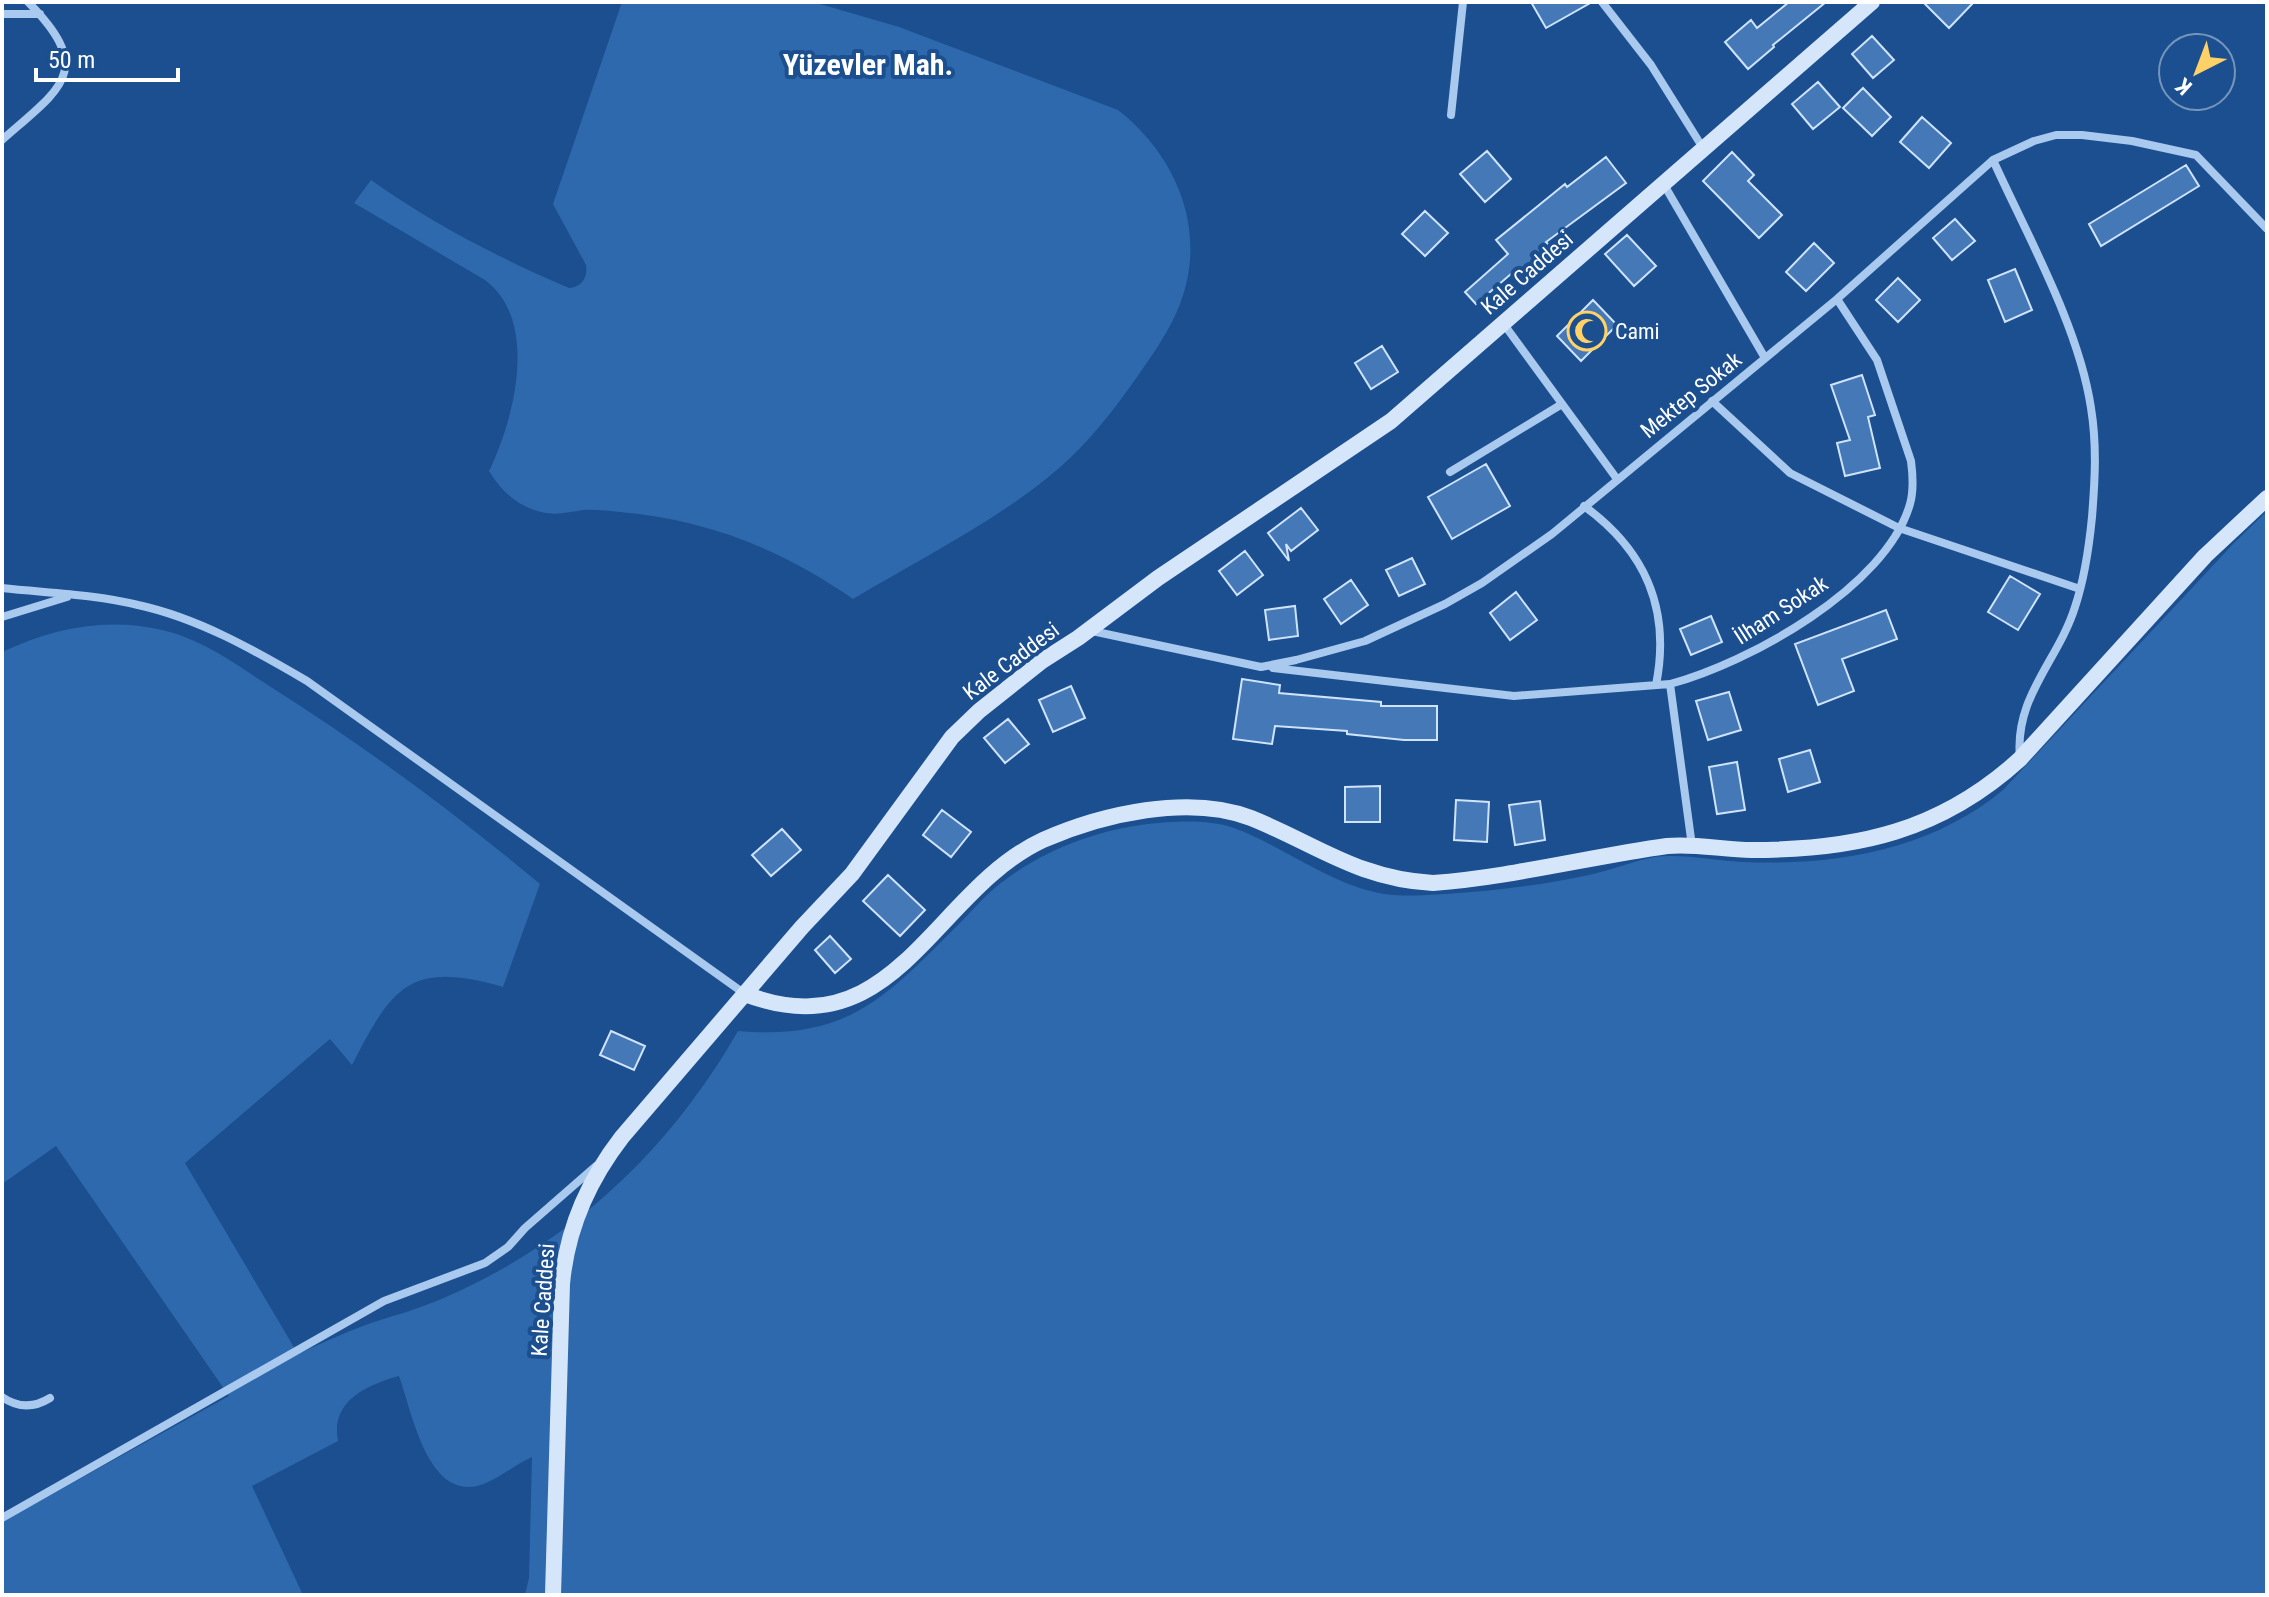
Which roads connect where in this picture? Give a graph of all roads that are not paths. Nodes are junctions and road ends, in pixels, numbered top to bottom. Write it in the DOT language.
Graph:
graph roads {
  1 [pos="28,2"];
  2 [pos="1463,2"];
  3 [pos="1602,2"];
  4 [pos="1872,2"];
  5 [pos="2,14"];
  6 [pos="40,14"];
  7 [pos="1451,115"];
  8 [pos="2,140"];
  9 [pos="1703,148"];
  10 [pos="1993,160"];
  11 [pos="1663,183"];
  12 [pos="2267,229"];
  13 [pos="1837,299"];
  14 [pos="1503,323"];
  15 [pos="1765,358"];
  16 [pos="1712,401"];
  17 [pos="1562,404"];
  18 [pos="1450,472"];
  19 [pos="1617,479"];
  20 [pos="2267,498"];
  21 [pos="1584,506"];
  22 [pos="1899,528"];
  23 [pos="2,588"];
  24 [pos="2080,589"];
  25 [pos="71,596"];
  26 [pos="2,617"];
  27 [pos="1089,630"];
  28 [pos="1261,667"];
  29 [pos="1670,684"];
  30 [pos="1656,685"];
  31 [pos="2020,759"];
  32 [pos="1692,847"];
  33 [pos="745,994"];
  34 [pos="606,1158"];
  35 [pos="2,1397"];
  36 [pos="50,1398"];
  37 [pos="2,1518"];
  38 [pos="553,1595"];
  1 -- 6 [label="street"];
  2 -- 7 [label="street"];
  3 -- 9 [label="street"];
  4 -- 9 [label="street, Kale Caddesi"];
  5 -- 6 [label="street"];
  6 -- 8 [label="street"];
  9 -- 11 [label="street, Kale Caddesi"];
  10 -- 12 [label="street, Mektep Sokak"];
  10 -- 13 [label="street, Mektep Sokak"];
  10 -- 24 [label="street"];
  11 -- 14 [label="street, Kale Caddesi"];
  11 -- 15 [label="street"];
  13 -- 15 [label="street, Mektep Sokak"];
  13 -- 22 [label="street, İlham Sokak"];
  14 -- 17 [label="street"];
  14 -- 27 [label="street, Kale Caddesi"];
  15 -- 16 [label="street, Mektep Sokak"];
  16 -- 19 [label="street, Mektep Sokak"];
  16 -- 22 [label="street"];
  17 -- 18 [label="street"];
  17 -- 19 [label="street"];
  19 -- 21 [label="street, Mektep Sokak"];
  20 -- 31 [label="street"];
  21 -- 28 [label="street, Mektep Sokak"];
  21 -- 30 [label="street"];
  22 -- 24 [label="street"];
  22 -- 29 [label="street, İlham Sokak"];
  23 -- 25 [label="street"];
  24 -- 31 [label="street"];
  25 -- 26 [label="street"];
  25 -- 33 [label="street"];
  27 -- 28 [label="street, Mektep Sokak"];
  27 -- 33 [label="street, Kale Caddesi"];
  28 -- 30 [label="street, İlham Sokak"];
  29 -- 30 [label="street, İlham Sokak"];
  29 -- 32 [label="street"];
  31 -- 32 [label="street"];
  32 -- 33 [label="street"];
  33 -- 34 [label="street, Kale Caddesi"];
  34 -- 37 [label="street"];
  34 -- 38 [label="street, Kale Caddesi"];
  35 -- 36 [label="street"];
}
